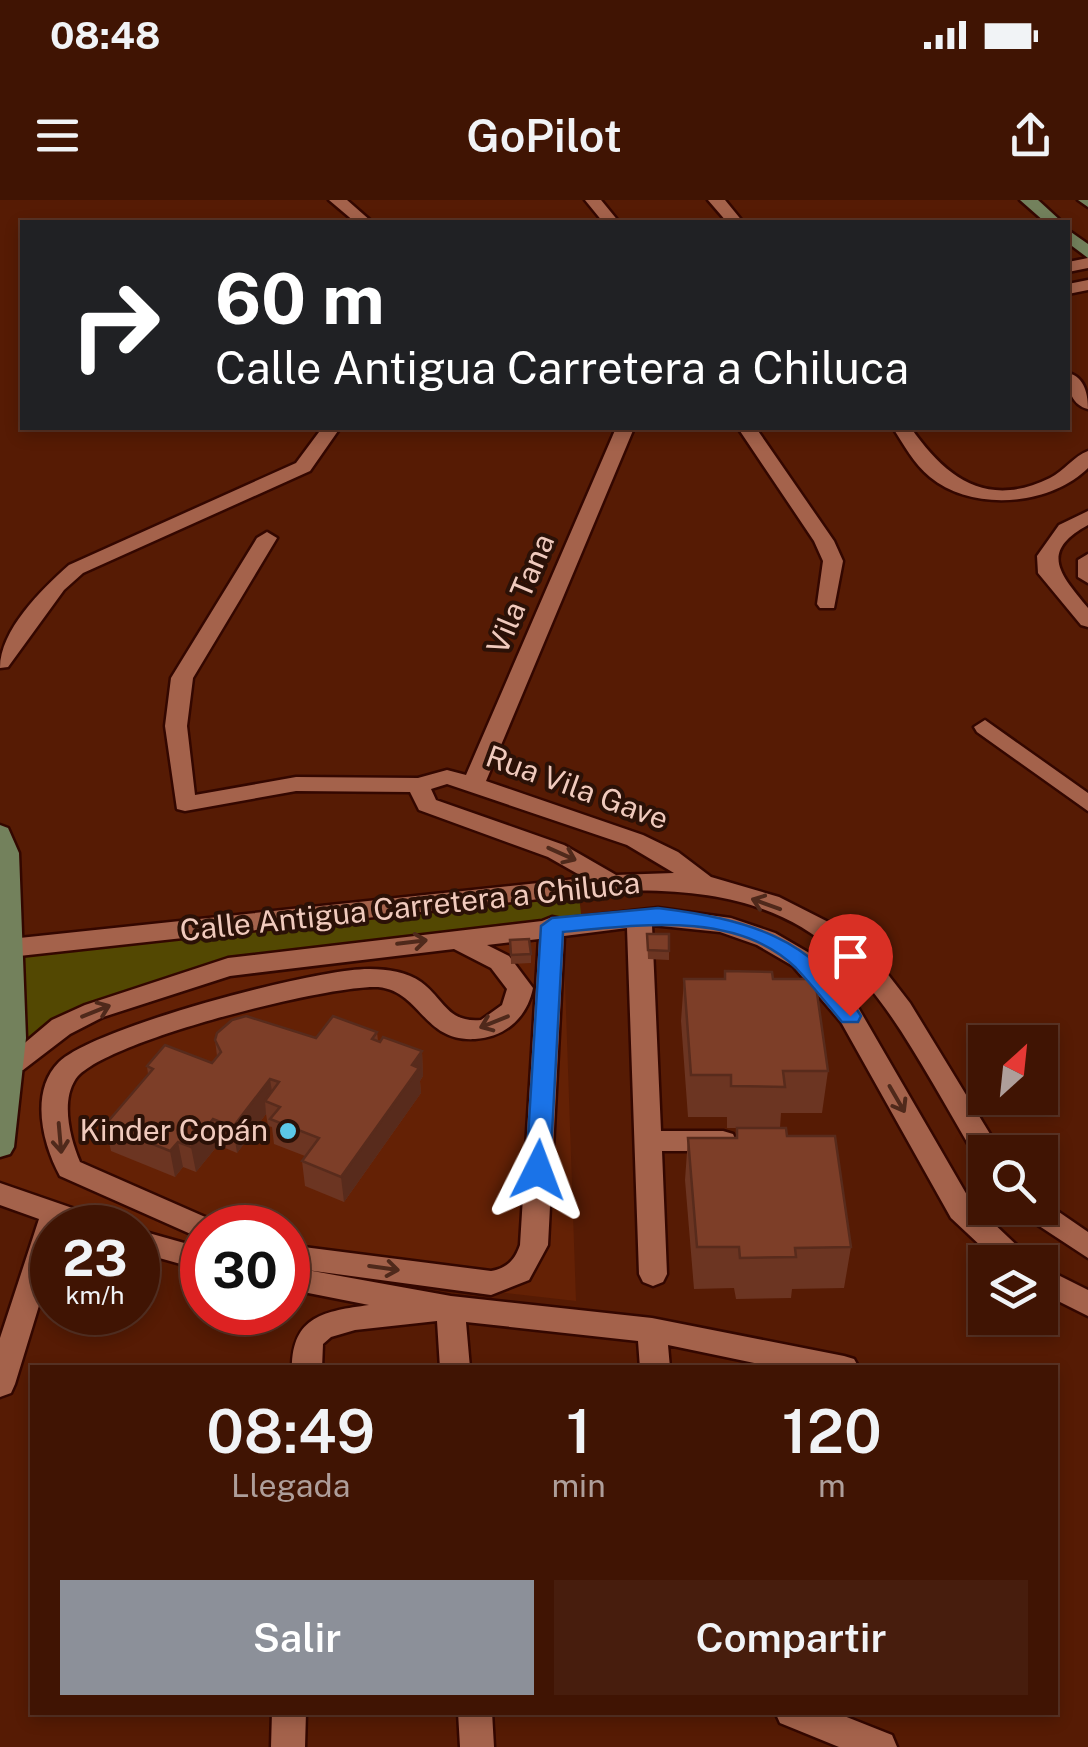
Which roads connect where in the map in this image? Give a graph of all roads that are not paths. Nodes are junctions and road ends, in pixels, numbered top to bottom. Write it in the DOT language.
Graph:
graph roads {
  1 [pos="337,200"];
  2 [pos="593,200"];
  3 [pos="716,200"];
  4 [pos="1028,200"];
  5 [pos="362,220"];
  6 [pos="609,220"];
  7 [pos="733,220"];
  8 [pos="1052,220"];
  9 [pos="1070,381"];
  10 [pos="1088,404"];
  11 [pos="330,430"];
  12 [pos="623,430"];
  13 [pos="748,430"];
  14 [pos="904,430"];
  15 [pos="1088,457"];
  16 [pos="1088,517"];
  17 [pos="267,538"];
  18 [pos="1088,560"];
  19 [pos="1088,577"];
  20 [pos="828,604"];
  21 [pos="1088,621"];
  22 [pos="0,662"];
  23 [pos="984,727"];
  24 [pos="474,783"];
  25 [pos="418,785"];
  26 [pos="1088,804"];
  27 [pos="0,833"];
  28 [pos="612,883"];
  29 [pos="705,884"];
  30 [pos="582,886"];
  31 [pos="639,917"];
  32 [pos="587,922"];
  33 [pos="552,926"];
  34 [pos="452,938"];
  35 [pos="10,948"];
  36 [pos="14,1062"];
  37 [pos="977,1135"];
  38 [pos="744,1140"];
  39 [pos="648,1141"];
  40 [pos="0,1147"];
  41 [pos="0,1194"];
  42 [pos="30,1205"];
  43 [pos="180,1218"];
  44 [pos="1058,1225"];
  45 [pos="998,1245"];
  46 [pos="1088,1247"];
  47 [pos="310,1259"];
  48 [pos="652,1274"];
  49 [pos="310,1282"];
  50 [pos="1058,1288"];
  51 [pos="30,1290"];
  52 [pos="1088,1304"];
  53 [pos="451,1308"];
  54 [pos="652,1330"];
  55 [pos="308,1365"];
  56 [pos="455,1365"];
  57 [pos="654,1365"];
  58 [pos="829,1365"];
  59 [pos="0,1384"];
  60 [pos="288,1715"];
  61 [pos="476,1715"];
  62 [pos="800,1715"];
  63 [pos="288,1747"];
  64 [pos="478,1747"];
  65 [pos="880,1747"];
  1 -- 5 [label="street"];
  2 -- 6 [label="street"];
  3 -- 7 [label="street"];
  4 -- 8 [label="main road"];
  9 -- 10 [label="street"];
  11 -- 22 [label="street"];
  12 -- 24 [label="street, Vila Tana"];
  13 -- 20 [label="street"];
  14 -- 15 [label="street"];
  16 -- 21 [label="street"];
  17 -- 25 [label="street, Rua Vila Gave"];
  18 -- 19 [label="street"];
  23 -- 26 [label="street"];
  24 -- 25 [label="street, Rua Vila Gave"];
  24 -- 29 [label="street, Rua Vila Gave"];
  25 -- 28 [label="street, one-way"];
  27 -- 35 [label="main road"];
  28 -- 29 [label="street, Calle Antigua Carretera a Chiluca"];
  28 -- 30 [label="street, Calle Antigua Carretera a Chiluca"];
  37 -- 29 [label="street, Calle Antigua Carretera a Chiluca, one-way"];
  30 -- 32 [label="street"];
  30 -- 35 [label="street, Calle Antigua Carretera a Chiluca"];
  31 -- 32 [label="street, Calle Antigua Carretera a Chiluca"];
  31 -- 39 [label="street"];
  31 -- 45 [label="street, Calle Antigua Carretera a Chiluca, one-way"];
  32 -- 33 [label="street, Calle Antigua Carretera a Chiluca"];
  33 -- 34 [label="street, Calle Antigua Carretera a Chiluca"];
  47 -- 33 [label="street, one-way"];
  36 -- 34 [label="street, Calle Antigua Carretera a Chiluca, one-way"];
  34 -- 43 [label="street, one-way"];
  35 -- 36 [label="main road"];
  36 -- 40 [label="main road"];
  38 -- 39 [label="street"];
  39 -- 48 [label="street"];
  41 -- 42 [label="street"];
  44 -- 46 [label="street"];
  49 -- 53 [label="street"];
  50 -- 52 [label="street"];
  51 -- 59 [label="street"];
  53 -- 54 [label="street"];
  53 -- 55 [label="street"];
  53 -- 56 [label="street"];
  54 -- 57 [label="street"];
  54 -- 58 [label="street"];
  60 -- 63 [label="street"];
  61 -- 64 [label="street"];
  62 -- 65 [label="street"];
}
